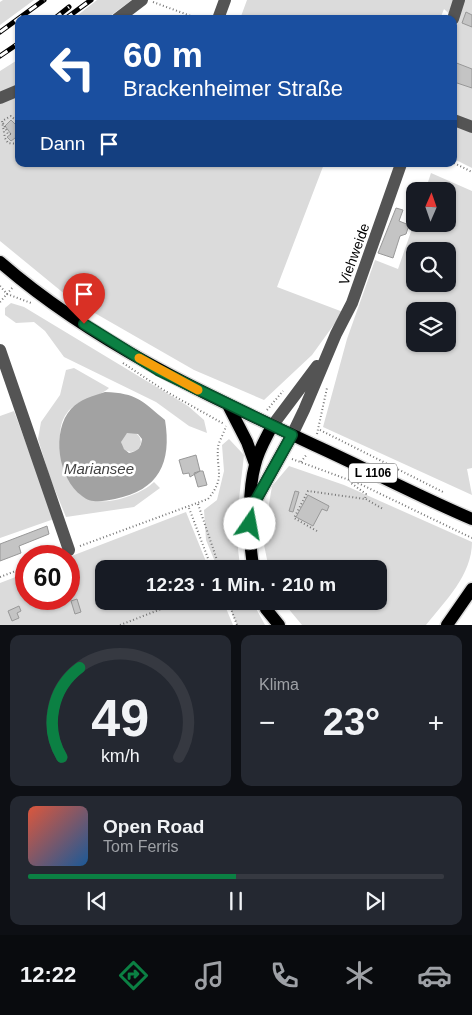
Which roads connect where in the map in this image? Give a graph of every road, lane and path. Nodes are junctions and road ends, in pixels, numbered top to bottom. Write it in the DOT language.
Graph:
graph roads {
  1 [pos="142,0"];
  2 [pos="149,0"];
  3 [pos="225,0"];
  4 [pos="459,0"];
  5 [pos="122,15"];
  6 [pos="188,15"];
  7 [pos="219,15"];
  8 [pos="454,15"];
  9 [pos="15,92"];
  10 [pos="0,98"];
  11 [pos="15,120"];
  12 [pos="2,121"];
  13 [pos="457,121"];
  14 [pos="472,127"];
  15 [pos="11,134"];
  16 [pos="15,145"];
  17 [pos="457,164"];
  18 [pos="400,167"];
  19 [pos="471,171"];
  20 [pos="0,262"];
  21 [pos="19,279"];
  22 [pos="0,286"];
  23 [pos="7,294"];
  24 [pos="0,302"];
  25 [pos="32,303"];
  26 [pos="0,350"];
  27 [pos="328,352"];
  28 [pos="116,359"];
  29 [pos="228,405"];
  30 [pos="226,426"];
  31 [pos="272,426"];
  32 [pos="320,430"];
  33 [pos="229,431"];
  34 [pos="292,435"];
  35 [pos="281,455"];
  36 [pos="255,464"];
  37 [pos="349,481"];
  38 [pos="451,496"];
  39 [pos="365,499"];
  40 [pos="198,504"];
  41 [pos="252,507"];
  42 [pos="188,508"];
  43 [pos="383,509"];
  44 [pos="472,519"];
  45 [pos="317,531"];
  46 [pos="472,538"];
  47 [pos="67,545"];
  48 [pos="80,546"];
  49 [pos="208,560"];
  50 [pos="217,560"];
  51 [pos="253,560"];
  52 [pos="15,571"];
  53 [pos="0,577"];
  54 [pos="472,588"];
  55 [pos="159,610"];
  56 [pos="231,610"];
  57 [pos="270,610"];
  58 [pos="120,625"];
  59 [pos="237,625"];
  60 [pos="279,625"];
  61 [pos="447,625"];
  1 -- 5 [label="street"];
  2 -- 6 [label="path"];
  3 -- 7 [label="street"];
  4 -- 8 [label="street"];
  9 -- 10 [label="street"];
  11 -- 12 [label="path"];
  12 -- 15 [label="path"];
  12 -- 16 [label="path"];
  13 -- 14 [label="street"];
  17 -- 19 [label="path"];
  18 -- 27 [label="street, Viehweide"];
  20 -- 21 [label="main road, L 1106"];
  21 -- 23 [label="path"];
  21 -- 29 [label="main road, L 1106"];
  22 -- 23 [label="path"];
  23 -- 24 [label="path"];
  23 -- 25 [label="path"];
  26 -- 47 [label="street"];
  27 -- 31 [label="street, Viehweide"];
  27 -- 34 [label="street, Viehweide"];
  28 -- 30 [label="path"];
  29 -- 31 [label="main road, L 1106"];
  29 -- 36 [label="main road"];
  30 -- 33 [label="path"];
  30 -- 40 [label="path"];
  31 -- 34 [label="main road, L 1106"];
  31 -- 36 [label="main road"];
  32 -- 38 [label="path"];
  34 -- 35 [label="main road"];
  34 -- 44 [label="main road, L 1106"];
  35 -- 37 [label="path"];
  35 -- 41 [label="main road"];
  36 -- 41 [label="main road"];
  37 -- 39 [label="path"];
  37 -- 46 [label="path"];
  39 -- 43 [label="path"];
  39 -- 45 [label="path"];
  40 -- 42 [label="path"];
  40 -- 50 [label="path"];
  41 -- 51 [label="main road"];
  42 -- 48 [label="path"];
  42 -- 49 [label="path"];
  52 -- 53 [label="path"];
  54 -- 61 [label="main road"];
  55 -- 58 [label="path"];
  56 -- 59 [label="path"];
  57 -- 60 [label="main road"];
}
